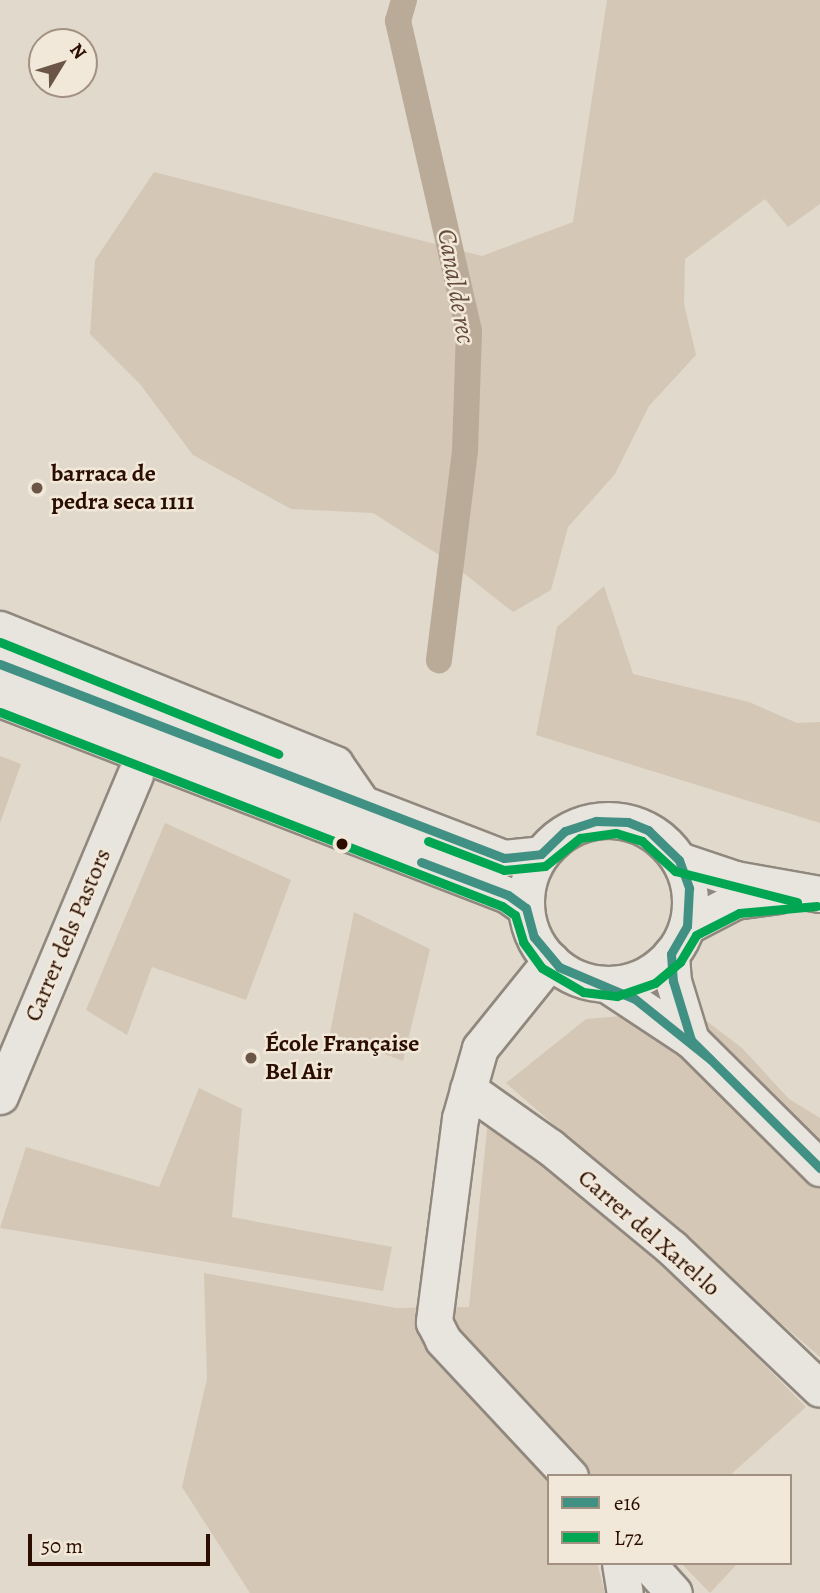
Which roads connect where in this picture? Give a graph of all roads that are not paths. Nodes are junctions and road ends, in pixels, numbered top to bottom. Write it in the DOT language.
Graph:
graph roads {
  1 [pos="0,629"];
  2 [pos="0,664"];
  3 [pos="0,699"];
  4 [pos="0,722"];
  5 [pos="135,775"];
  6 [pos="243,793"];
  7 [pos="362,803"];
  8 [pos="541,854"];
  9 [pos="679,860"];
  10 [pos="814,893"];
  11 [pos="517,902"];
  12 [pos="679,940"];
  13 [pos="551,960"];
  14 [pos="606,984"];
  15 [pos="691,1040"];
  16 [pos="468,1089"];
  17 [pos="0,1096"];
  18 [pos="820,1168"];
  19 [pos="820,1389"];
  20 [pos="568,1474"];
  21 [pos="620,1565"];
  22 [pos="650,1565"];
  23 [pos="625,1593"];
  24 [pos="674,1593"];
  1 -- 7 [label="street"];
  2 -- 7 [label="street"];
  3 -- 6 [label="street"];
  4 -- 5 [label="street"];
  5 -- 6 [label="street"];
  5 -- 17 [label="street, Carrer dels Pastors"];
  6 -- 11 [label="street"];
  7 -- 8 [label="street"];
  8 -- 9 [label="street"];
  8 -- 11 [label="street"];
  9 -- 10 [label="street"];
  9 -- 12 [label="street"];
  10 -- 12 [label="street"];
  11 -- 13 [label="street"];
  12 -- 14 [label="street"];
  12 -- 15 [label="street"];
  13 -- 14 [label="street"];
  13 -- 16 [label="street"];
  14 -- 15 [label="street"];
  15 -- 18 [label="street"];
  16 -- 19 [label="street, Carrer del Xarel·lo"];
  16 -- 20 [label="street"];
  21 -- 23 [label="street"];
  22 -- 24 [label="street"];
}
